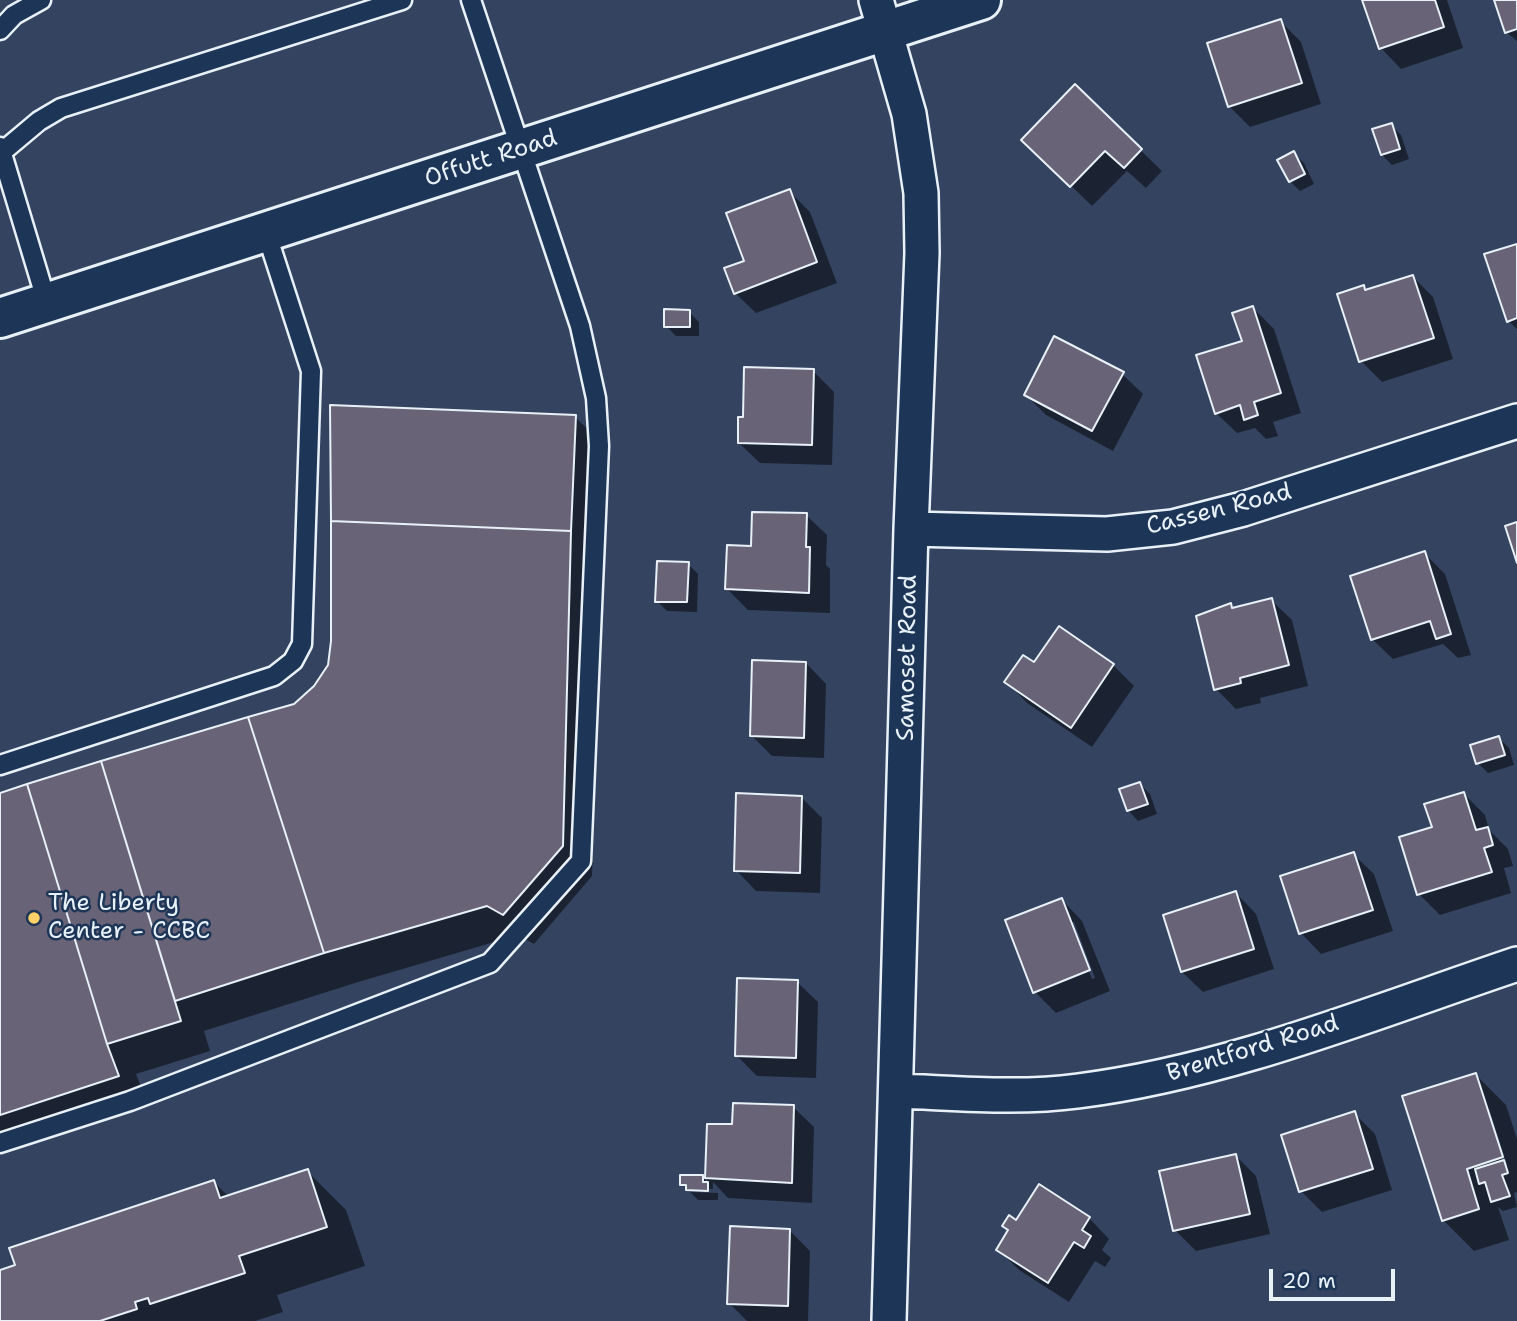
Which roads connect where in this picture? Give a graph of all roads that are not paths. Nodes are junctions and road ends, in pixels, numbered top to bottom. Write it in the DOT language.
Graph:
graph roads {
  1 [pos="41,0"];
  2 [pos="402,0"];
  3 [pos="455,0"];
  4 [pos="981,0"];
  5 [pos="472,4"];
  6 [pos="881,16"];
  7 [pos="0,30"];
  8 [pos="1,150"];
  9 [pos="519,150"];
  10 [pos="266,232"];
  11 [pos="47,303"];
  12 [pos="0,318"];
  13 [pos="1517,421"];
  14 [pos="911,529"];
  15 [pos="0,765"];
  16 [pos="1517,964"];
  17 [pos="897,1091"];
  18 [pos="0,1143"];
  19 [pos="889,1321"];
  1 -- 7 [label="lane"];
  2 -- 8 [label="lane"];
  3 -- 5 [label="lane"];
  4 -- 6 [label="street, Offutt Road"];
  5 -- 9 [label="lane"];
  6 -- 9 [label="street, Offutt Road"];
  6 -- 14 [label="street, Samoset Road"];
  8 -- 11 [label="lane"];
  9 -- 10 [label="street, Offutt Road"];
  9 -- 18 [label="lane"];
  10 -- 11 [label="street, Offutt Road"];
  10 -- 15 [label="lane"];
  11 -- 12 [label="street, Offutt Road"];
  13 -- 14 [label="street, Cassen Road"];
  14 -- 17 [label="street, Samoset Road"];
  16 -- 17 [label="street, Brentford Road"];
  17 -- 19 [label="street, Samoset Road"];
}
